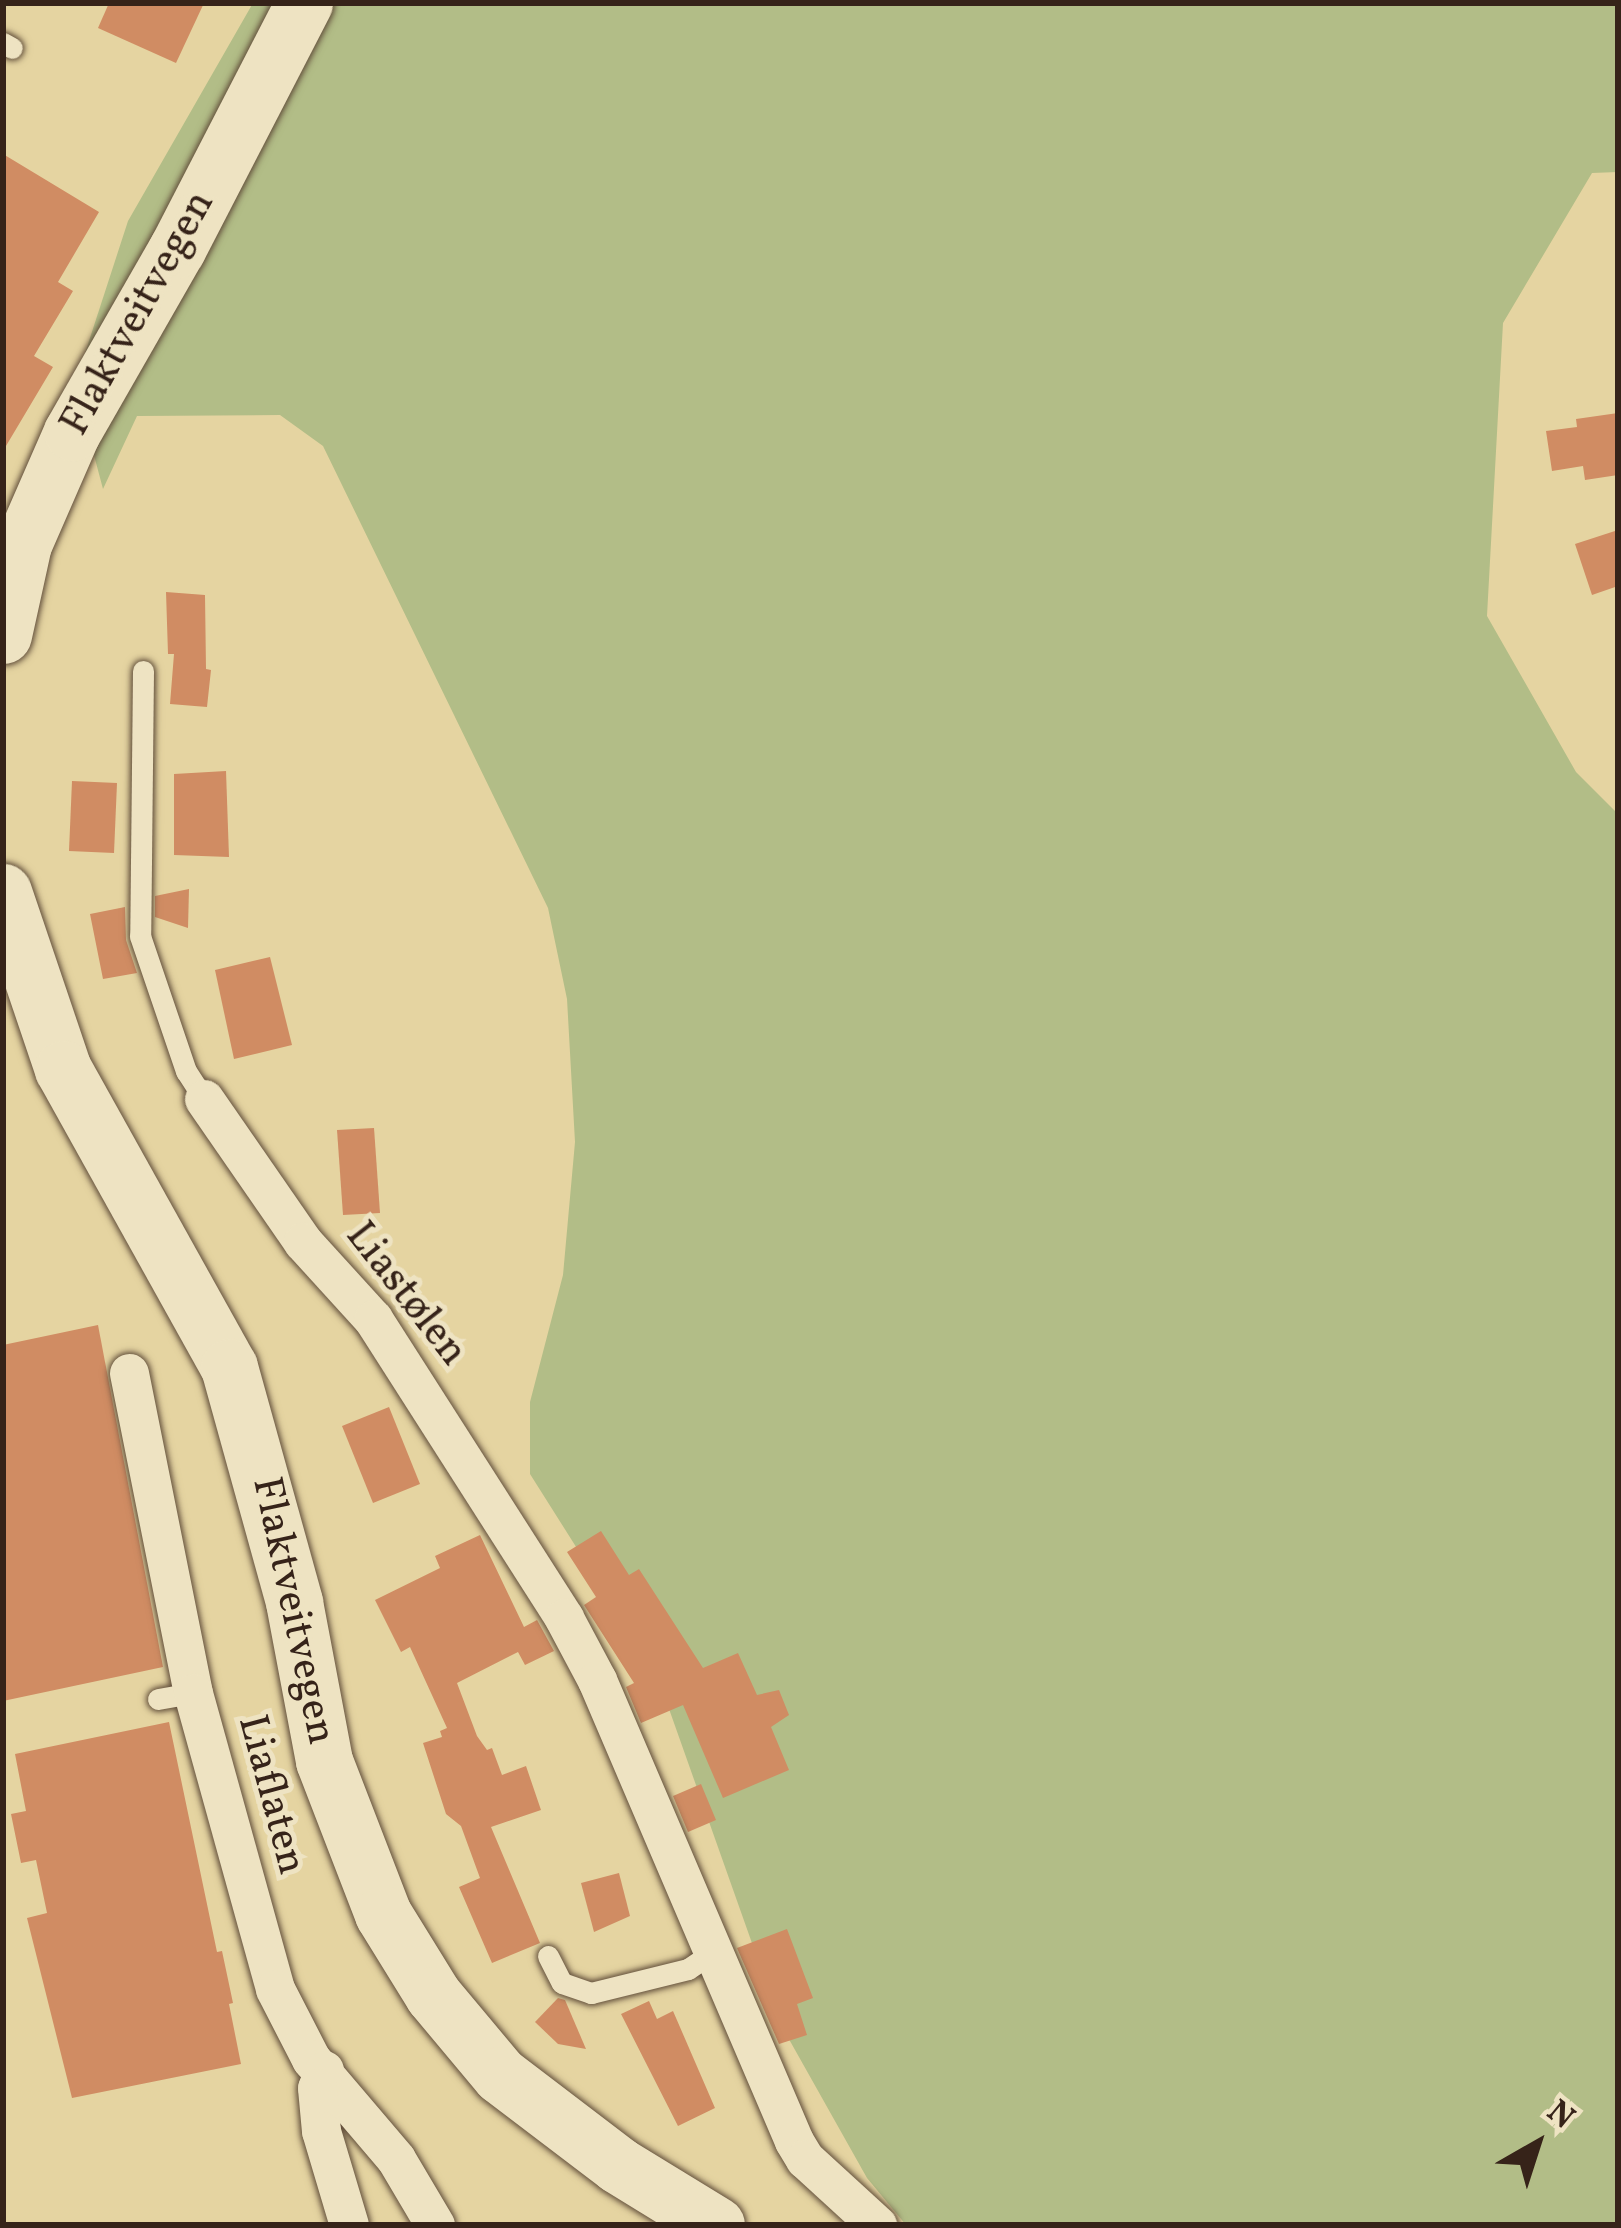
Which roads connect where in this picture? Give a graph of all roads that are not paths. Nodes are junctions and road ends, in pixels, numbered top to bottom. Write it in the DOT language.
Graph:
graph roads {
  1 [pos="304,3"];
  2 [pos="3,635"];
  3 [pos="143,670"];
  4 [pos="3,892"];
  5 [pos="203,1099"];
  6 [pos="129,1373"];
  7 [pos="713,1952"];
  8 [pos="548,1956"];
  9 [pos="324,2070"];
  10 [pos="349,2225"];
  11 [pos="435,2225"];
  12 [pos="716,2225"];
  13 [pos="877,2225"];
  1 -- 2 [label="main road, Flaktveitvegen"];
  3 -- 5 [label="lane, Liastølen"];
  4 -- 12 [label="main road, Flaktveitvegen"];
  5 -- 7 [label="street, Liastølen"];
  6 -- 9 [label="street, Liaflaten"];
  7 -- 8 [label="lane"];
  7 -- 13 [label="street, Liastølen"];
  9 -- 10 [label="street"];
  9 -- 11 [label="street, Liaflaten"];
}
